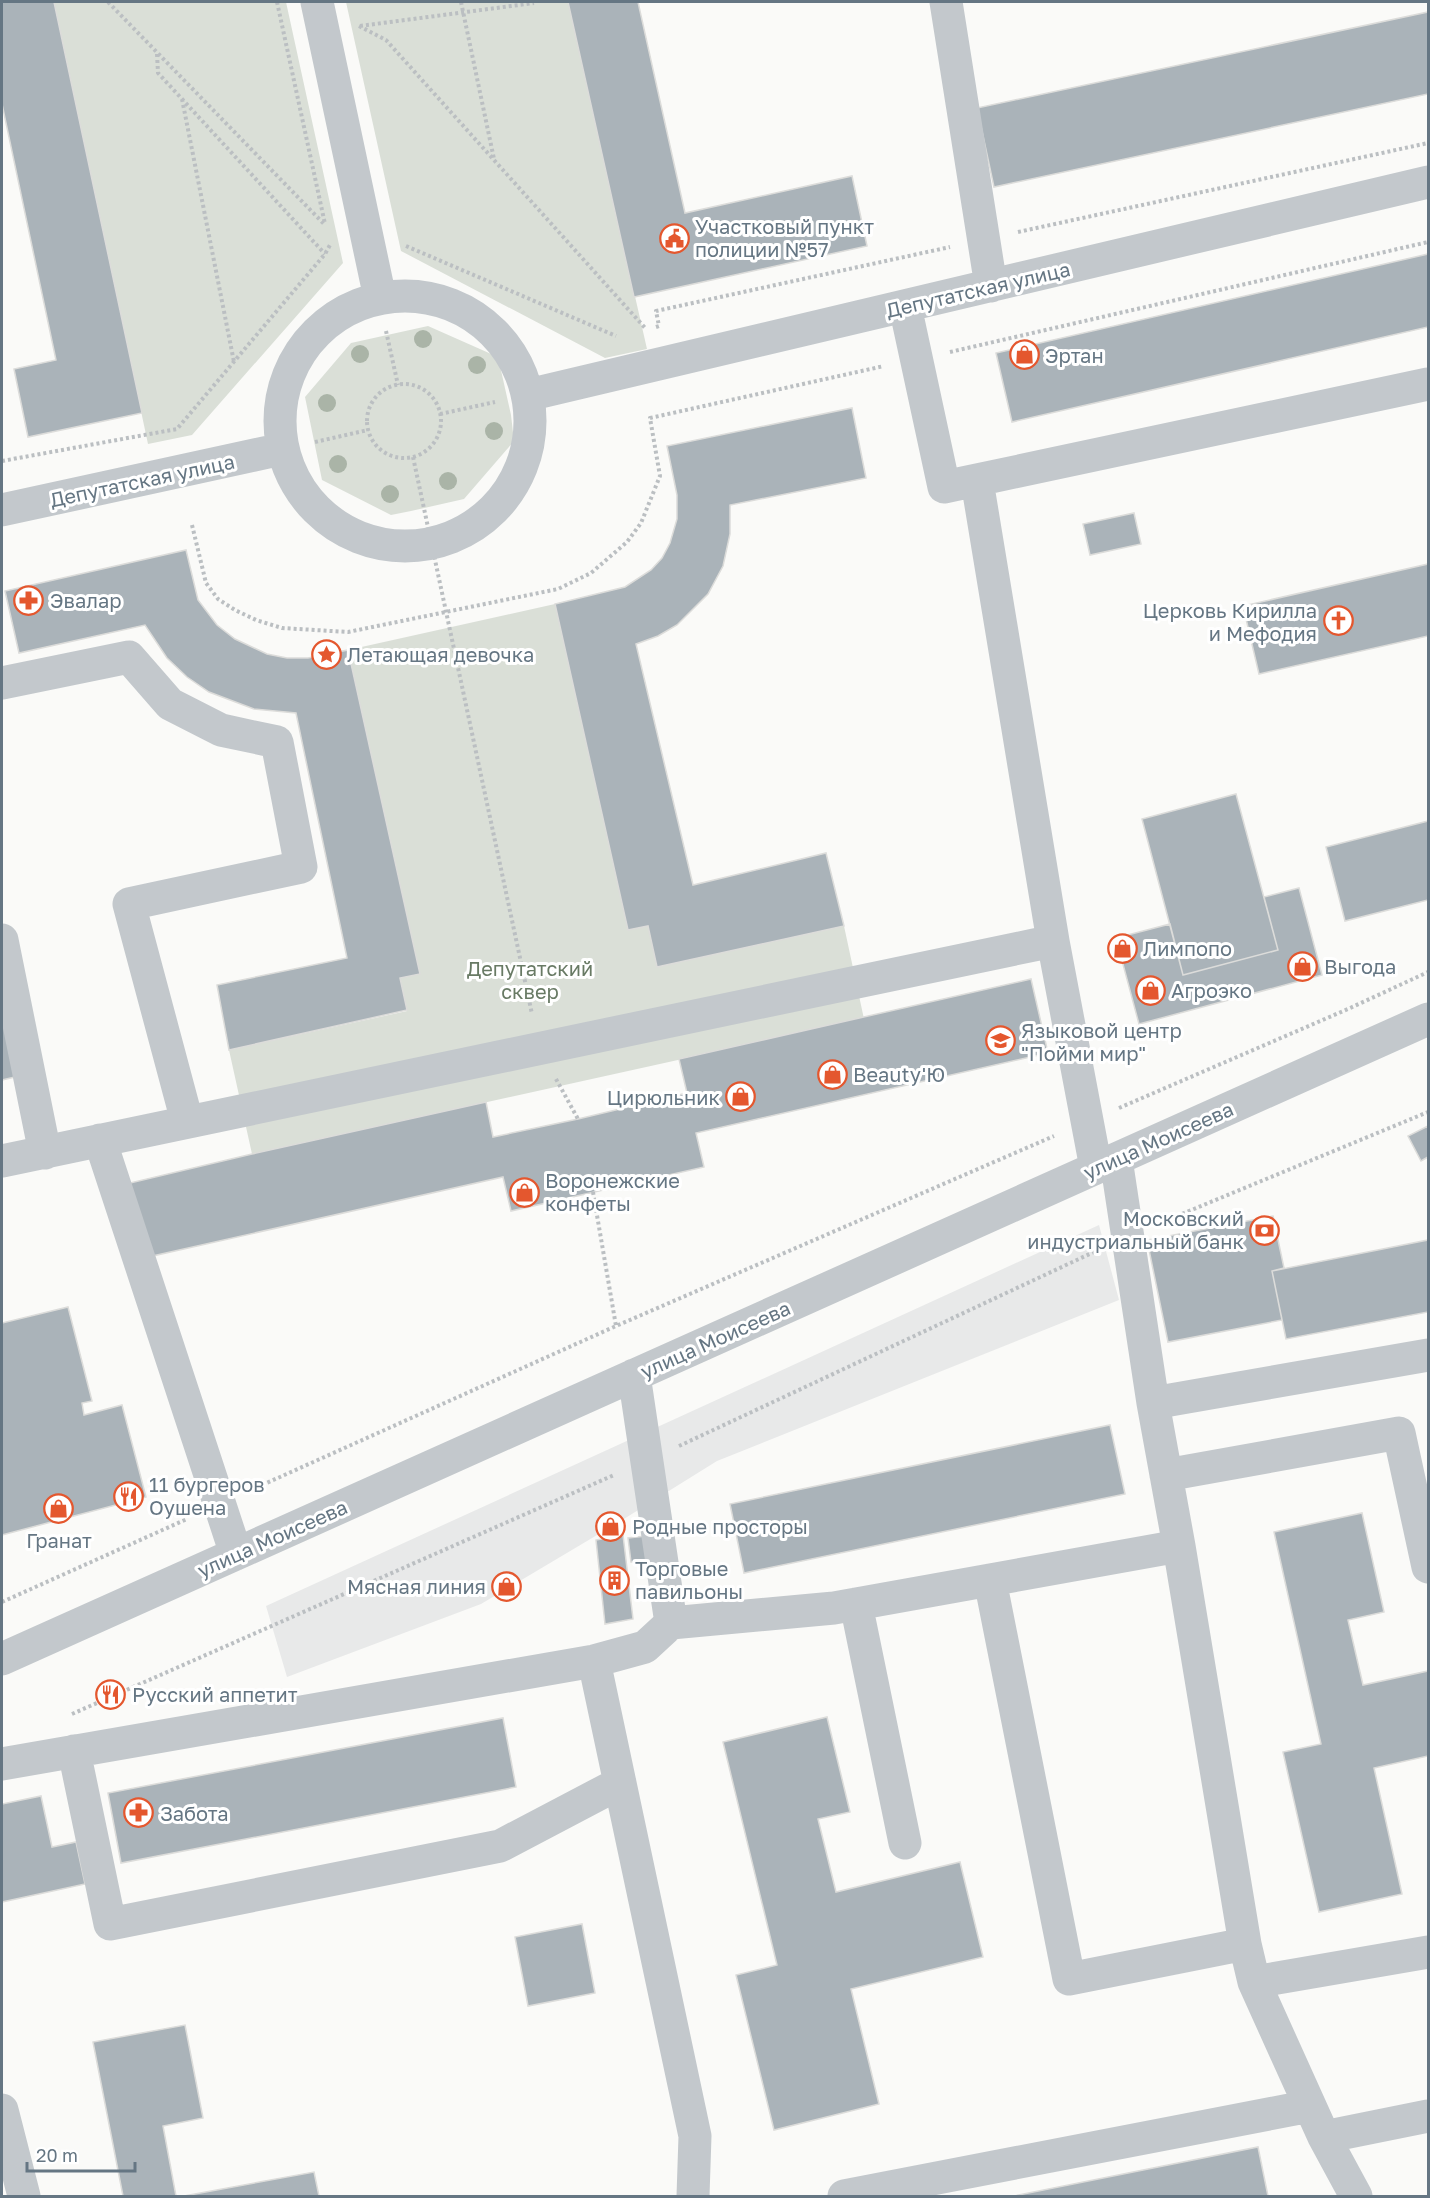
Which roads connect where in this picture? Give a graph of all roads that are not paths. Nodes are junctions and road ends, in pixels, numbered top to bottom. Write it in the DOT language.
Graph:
graph roads {
  1 [pos="317,2"];
  2 [pos="946,2"];
  3 [pos="1428,182"];
  4 [pos="990,286"];
  5 [pos="380,298"];
  6 [pos="906,306"];
  7 [pos="1428,384"];
  8 [pos="513,398"];
  9 [pos="282,449"];
  10 [pos="977,481"];
  11 [pos="2,510"];
  12 [pos="2,682"];
  13 [pos="2,940"];
  14 [pos="1053,941"];
  15 [pos="1428,1019"];
  16 [pos="187,1121"];
  17 [pos="100,1140"];
  18 [pos="45,1153"];
  19 [pos="2,1161"];
  20 [pos="1106,1164"];
  21 [pos="1428,1355"];
  22 [pos="634,1375"];
  23 [pos="1153,1403"];
  24 [pos="1166,1475"];
  25 [pos="1179,1546"];
  26 [pos="236,1554"];
  27 [pos="1428,1567"];
  28 [pos="990,1580"];
  29 [pos="856,1604"];
  30 [pos="671,1623"];
  31 [pos="2,1659"];
  32 [pos="594,1661"];
  33 [pos="74,1751"];
  34 [pos="2,1764"];
  35 [pos="620,1783"];
  36 [pos="905,1843"];
  37 [pos="1245,1944"];
  38 [pos="1428,1952"];
  39 [pos="1254,1982"];
  40 [pos="1310,2106"];
  41 [pos="2,2110"];
  42 [pos="1428,2116"];
  43 [pos="1324,2137"];
  44 [pos="24,2196"];
  45 [pos="693,2196"];
  46 [pos="844,2196"];
  47 [pos="1356,2196"];
  1 -- 5 [label="street"];
  2 -- 4 [label="street"];
  3 -- 4 [label="street, Депутатская улица"];
  4 -- 6 [label="street, Депутатская улица"];
  5 -- 8 [label="street"];
  5 -- 9 [label="street"];
  6 -- 8 [label="street, Депутатская улица"];
  6 -- 10 [label="street"];
  7 -- 10 [label="street"];
  8 -- 9 [label="street"];
  9 -- 11 [label="street, Депутатская улица"];
  10 -- 14 [label="street"];
  12 -- 16 [label="street"];
  13 -- 18 [label="street"];
  14 -- 16 [label="street"];
  14 -- 20 [label="street"];
  15 -- 20 [label="street, улица Моисеева"];
  16 -- 17 [label="street"];
  17 -- 18 [label="street"];
  17 -- 26 [label="street"];
  18 -- 19 [label="street"];
  20 -- 22 [label="street, улица Моисеева"];
  20 -- 23 [label="street"];
  21 -- 23 [label="street"];
  22 -- 26 [label="street, улица Моисеева"];
  22 -- 30 [label="street"];
  23 -- 24 [label="street"];
  24 -- 25 [label="street"];
  24 -- 27 [label="street"];
  25 -- 28 [label="street"];
  25 -- 37 [label="street"];
  26 -- 31 [label="street, улица Моисеева"];
  28 -- 29 [label="street"];
  28 -- 37 [label="street"];
  29 -- 30 [label="street"];
  29 -- 36 [label="street"];
  30 -- 32 [label="street"];
  32 -- 33 [label="street"];
  32 -- 35 [label="street"];
  33 -- 34 [label="street"];
  33 -- 35 [label="street"];
  35 -- 45 [label="street"];
  37 -- 39 [label="street"];
  38 -- 39 [label="street"];
  39 -- 40 [label="street"];
  40 -- 43 [label="street"];
  40 -- 46 [label="street"];
  41 -- 44 [label="street"];
  42 -- 43 [label="street"];
  43 -- 47 [label="street"];
}
